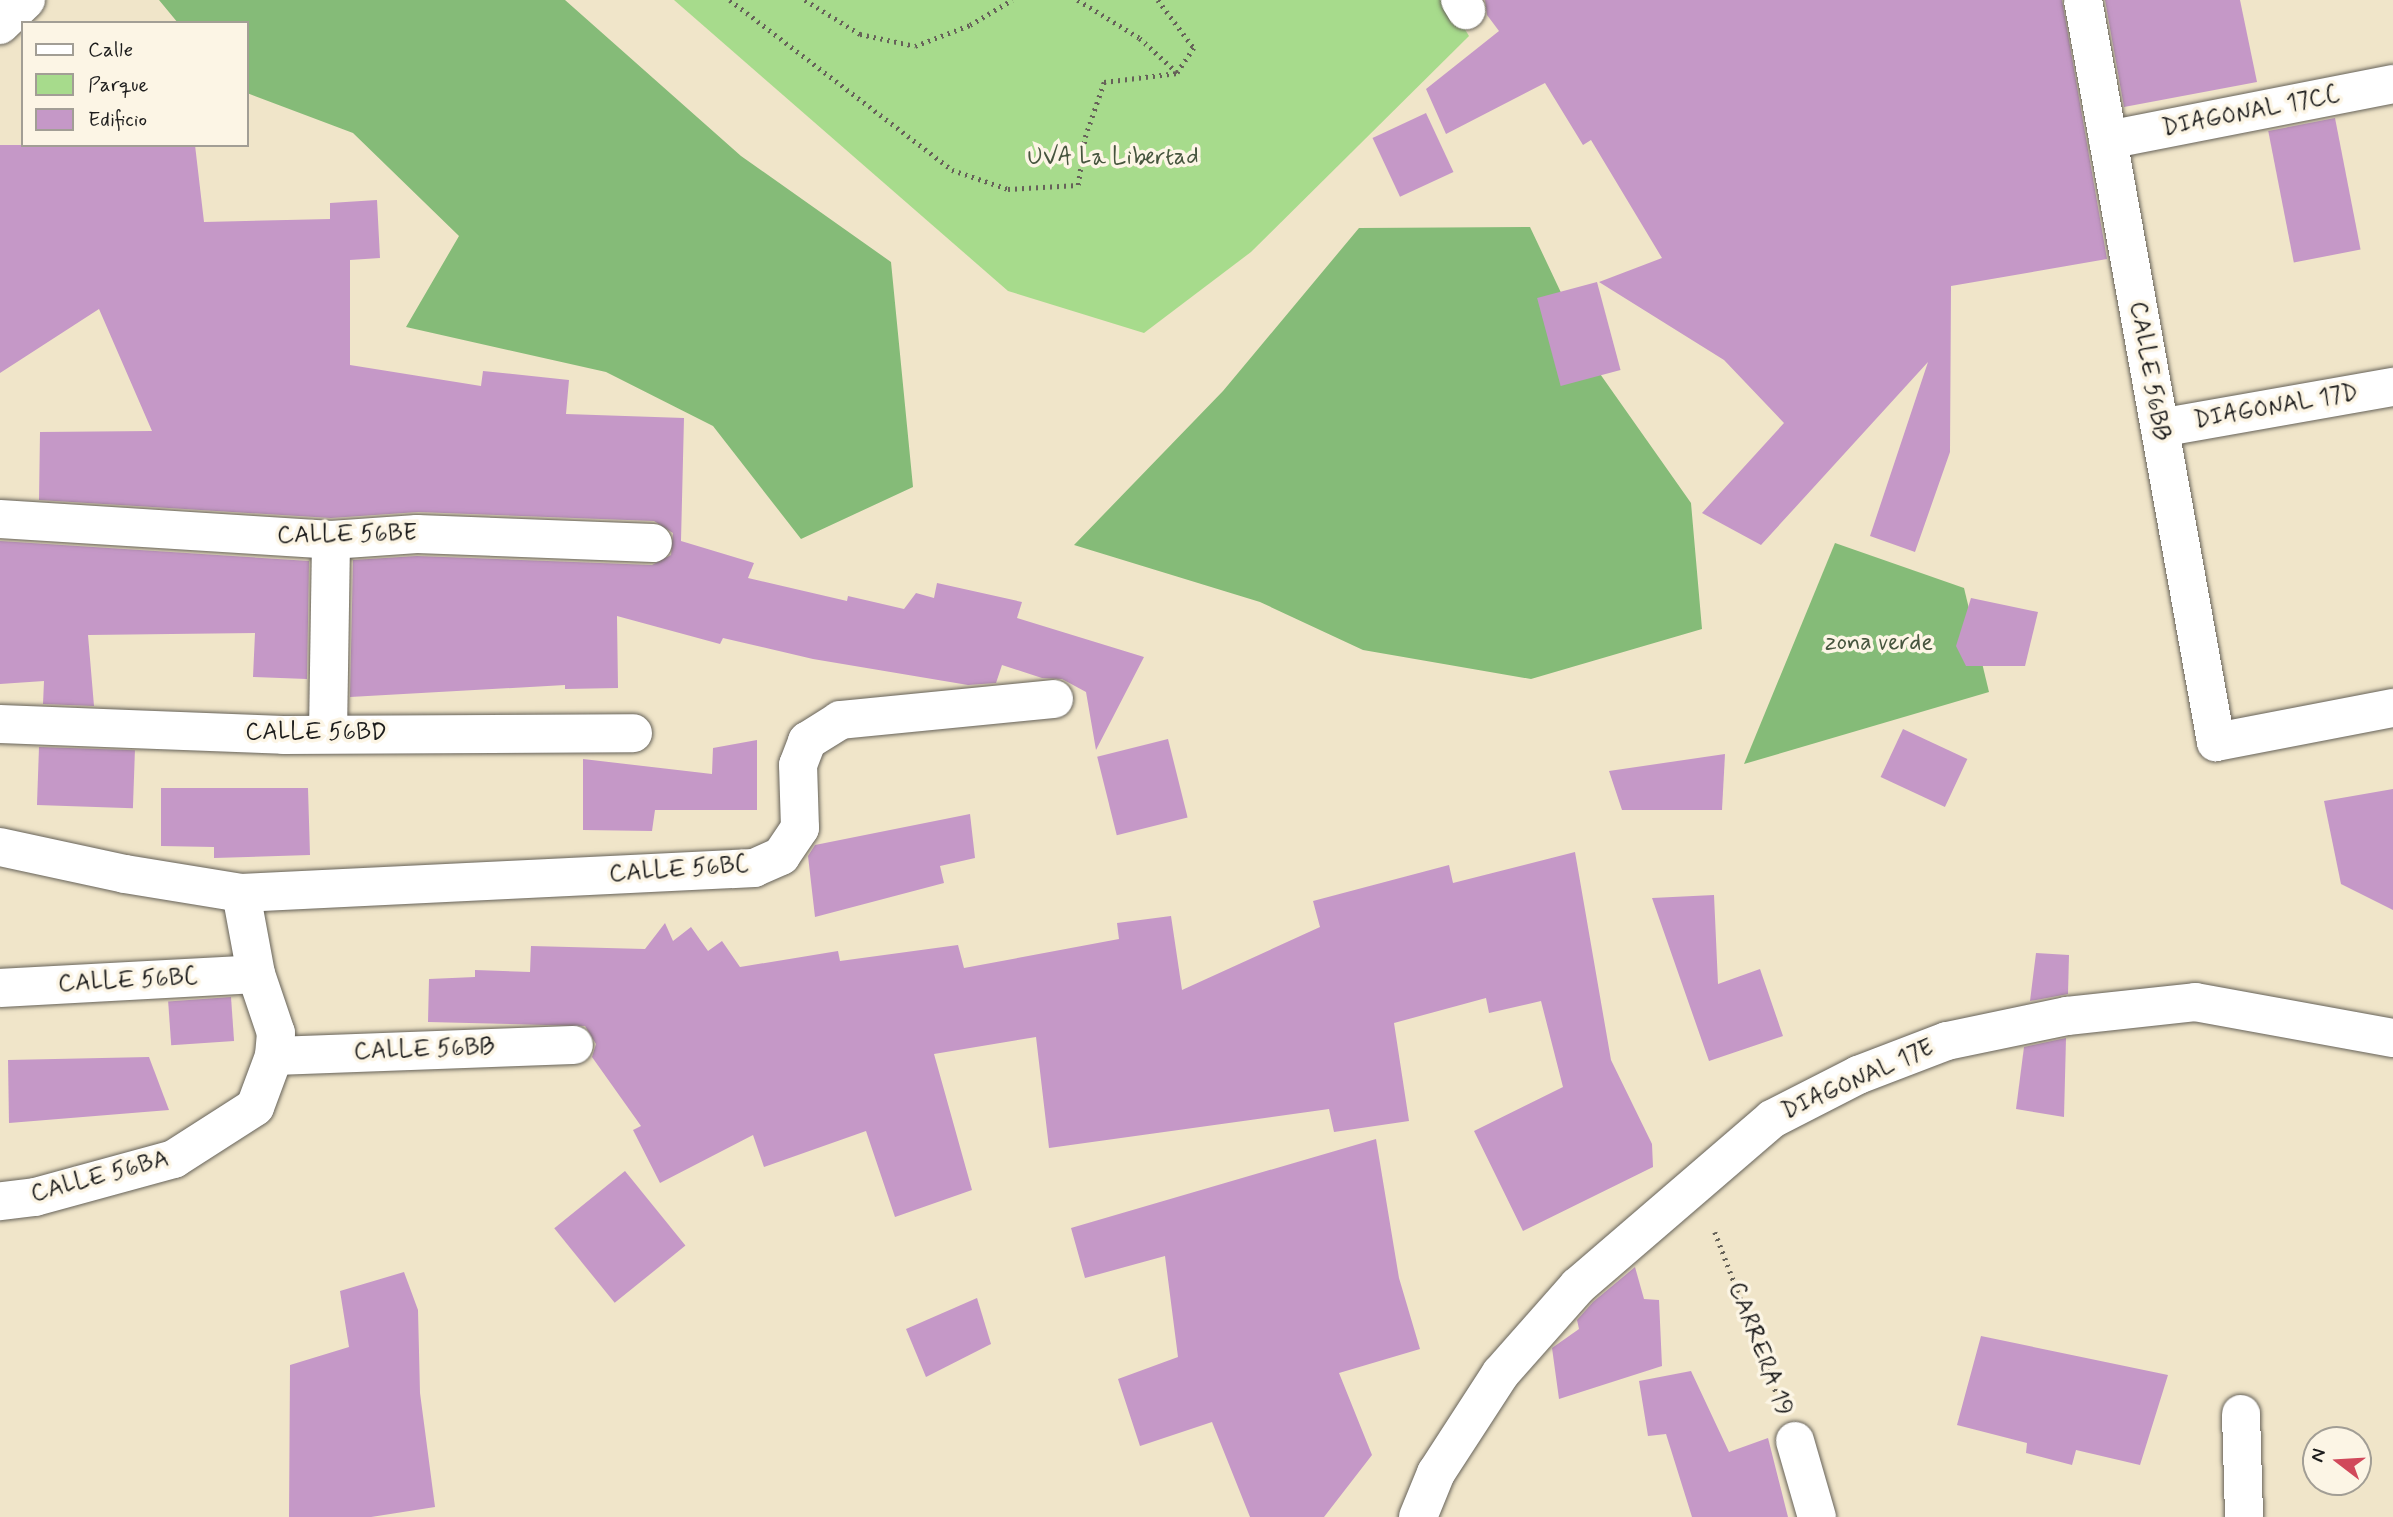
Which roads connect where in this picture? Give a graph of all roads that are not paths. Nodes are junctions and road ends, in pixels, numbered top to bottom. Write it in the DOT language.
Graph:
graph roads {
  1 [pos="26,0"];
  2 [pos="2083,0"];
  3 [pos="0,25"];
  4 [pos="2393,85"];
  5 [pos="2108,140"];
  6 [pos="2393,387"];
  7 [pos="2160,428"];
  8 [pos="0,519"];
  9 [pos="331,540"];
  10 [pos="653,542"];
  11 [pos="1054,699"];
  12 [pos="2393,708"];
  13 [pos="0,724"];
  14 [pos="328,733"];
  15 [pos="633,733"];
  16 [pos="0,847"];
  17 [pos="241,893"];
  18 [pos="256,974"];
  19 [pos="0,988"];
  20 [pos="2393,1038"];
  21 [pos="574,1045"];
  22 [pos="274,1056"];
  23 [pos="0,1201"];
  24 [pos="2241,1414"];
  25 [pos="1795,1441"];
  26 [pos="1418,1517"];
  27 [pos="1817,1517"];
  28 [pos="2244,1517"];
  1 -- 3 [label="street"];
  2 -- 5 [label="street, CALLE 56BB"];
  4 -- 5 [label="street, DIAGONAL 17CC"];
  5 -- 7 [label="street, CALLE 56BB"];
  6 -- 7 [label="street, DIAGONAL 17D"];
  7 -- 12 [label="street, CALLE 56BB"];
  8 -- 9 [label="street, CALLE 56BE"];
  9 -- 10 [label="street, CALLE 56BE"];
  9 -- 14 [label="street"];
  11 -- 17 [label="street, CALLE 56BC"];
  13 -- 14 [label="street, CALLE 56BD"];
  14 -- 15 [label="street, CALLE 56BD"];
  16 -- 17 [label="street"];
  17 -- 18 [label="street"];
  18 -- 19 [label="street, CALLE 56BC"];
  18 -- 22 [label="street, CALLE 56BA"];
  20 -- 26 [label="street, DIAGONAL 17E"];
  21 -- 22 [label="street, CALLE 56BB"];
  22 -- 23 [label="street, CALLE 56BA"];
  24 -- 28 [label="street"];
  25 -- 27 [label="street, CARRERA 19"];
}
